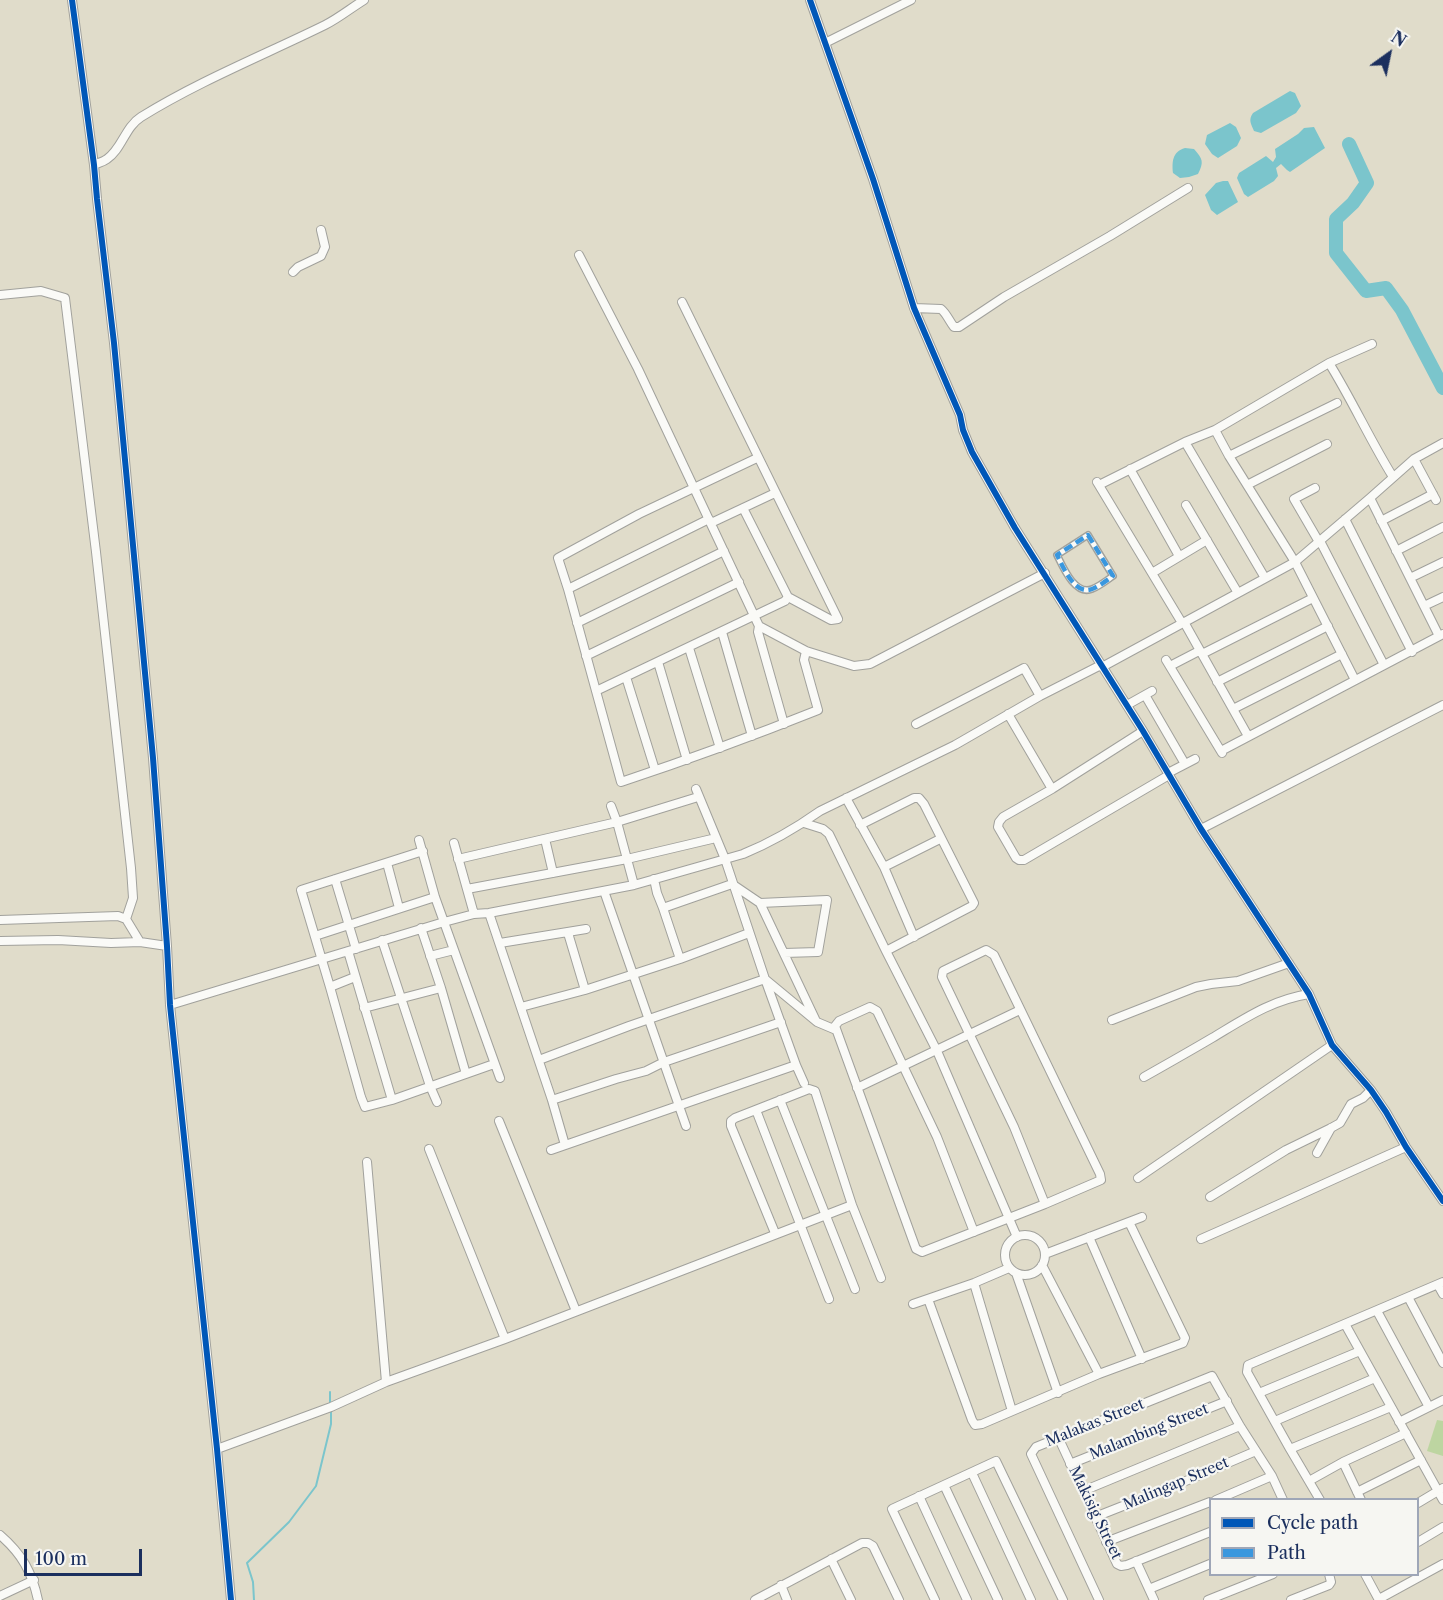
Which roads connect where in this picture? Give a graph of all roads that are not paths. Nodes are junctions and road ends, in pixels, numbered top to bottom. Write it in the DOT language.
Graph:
graph roads {
  1 [pos="72,0"];
  2 [pos="364,0"];
  3 [pos="810,0"];
  4 [pos="911,0"];
  5 [pos="825,43"];
  6 [pos="94,165"];
  7 [pos="1188,188"];
  8 [pos="321,230"];
  9 [pos="579,255"];
  10 [pos="293,272"];
  11 [pos="0,295"];
  12 [pos="682,302"];
  13 [pos="914,309"];
  14 [pos="1372,344"];
  15 [pos="1329,363"];
  16 [pos="1337,403"];
  17 [pos="1215,430"];
  18 [pos="1185,442"];
  19 [pos="1443,443"];
  20 [pos="1328,444"];
  21 [pos="1229,456"];
  22 [pos="757,458"];
  23 [pos="1414,459"];
  24 [pos="1130,469"];
  25 [pos="1393,477"];
  26 [pos="1247,485"];
  27 [pos="1315,488"];
  28 [pos="695,489"];
  29 [pos="775,493"];
  30 [pos="1370,498"];
  31 [pos="1186,505"];
  32 [pos="743,508"];
  33 [pos="1345,519"];
  34 [pos="710,521"];
  35 [pos="1381,521"];
  36 [pos="1443,527"];
  37 [pos="1207,540"];
  38 [pos="1319,541"];
  39 [pos="724,551"];
  40 [pos="1396,551"];
  41 [pos="1179,556"];
  42 [pos="1295,562"];
  43 [pos="1443,562"];
  44 [pos="1045,573"];
  45 [pos="1152,573"];
  46 [pos="1113,576"];
  47 [pos="1265,578"];
  48 [pos="1410,579"];
  49 [pos="739,582"];
  50 [pos="568,589"];
  51 [pos="1238,593"];
  52 [pos="788,597"];
  53 [pos="1443,597"];
  54 [pos="1313,598"];
  55 [pos="1424,606"];
  56 [pos="755,616"];
  57 [pos="577,623"];
  58 [pos="1183,623"];
  59 [pos="759,626"];
  60 [pos="1328,627"];
  61 [pos="722,632"];
  62 [pos="1441,635"];
  63 [pos="689,648"];
  64 [pos="806,651"];
  65 [pos="1412,651"];
  66 [pos="1200,652"];
  67 [pos="1342,654"];
  68 [pos="586,656"];
  69 [pos="658,662"];
  70 [pos="1384,665"];
  71 [pos="1102,666"];
  72 [pos="626,677"];
  73 [pos="1355,680"];
  74 [pos="1217,682"];
  75 [pos="596,691"];
  76 [pos="1040,696"];
  77 [pos="1127,705"];
  78 [pos="1443,705"];
  79 [pos="1233,709"];
  80 [pos="1008,714"];
  81 [pos="784,724"];
  82 [pos="916,724"];
  83 [pos="1143,731"];
  84 [pos="752,736"];
  85 [pos="1248,736"];
  86 [pos="720,748"];
  87 [pos="1195,759"];
  88 [pos="687,760"];
  89 [pos="1185,764"];
  90 [pos="655,770"];
  91 [pos="1168,774"];
  92 [pos="1052,789"];
  93 [pos="846,798"];
  94 [pos="611,807"];
  95 [pos="617,822"];
  96 [pos="804,823"];
  97 [pos="860,825"];
  98 [pos="1201,829"];
  99 [pos="716,838"];
  100 [pos="545,839"];
  101 [pos="940,839"];
  102 [pos="419,840"];
  103 [pos="454,843"];
  104 [pos="423,851"];
  105 [pos="458,859"];
  106 [pos="627,859"];
  107 [pos="725,859"];
  108 [pos="387,863"];
  109 [pos="884,867"];
  110 [pos="553,873"];
  111 [pos="335,879"];
  112 [pos="654,879"];
  113 [pos="732,884"];
  114 [pos="634,885"];
  115 [pos="467,889"];
  116 [pos="604,891"];
  117 [pos="435,897"];
  118 [pos="760,903"];
  119 [pos="399,908"];
  120 [pos="663,908"];
  121 [pos="489,913"];
  122 [pos="474,914"];
  123 [pos="126,919"];
  124 [pos="0,920"];
  125 [pos="444,922"];
  126 [pos="349,926"];
  127 [pos="421,928"];
  128 [pos="586,929"];
  129 [pos="568,933"];
  130 [pos="749,933"];
  131 [pos="315,936"];
  132 [pos="914,937"];
  133 [pos="382,940"];
  134 [pos="0,941"];
  135 [pos="140,942"];
  136 [pos="500,943"];
  137 [pos="167,946"];
  138 [pos="352,950"];
  139 [pos="454,950"];
  140 [pos="886,951"];
  141 [pos="784,953"];
  142 [pos="430,956"];
  143 [pos="321,959"];
  144 [pos="680,959"];
  145 [pos="1290,963"];
  146 [pos="634,974"];
  147 [pos="355,978"];
  148 [pos="765,979"];
  149 [pos="330,987"];
  150 [pos="441,988"];
  151 [pos="585,990"];
  152 [pos="1309,994"];
  153 [pos="401,998"];
  154 [pos="170,1005"];
  155 [pos="520,1007"];
  156 [pos="364,1008"];
  157 [pos="1020,1010"];
  158 [pos="649,1019"];
  159 [pos="1112,1020"];
  160 [pos="781,1022"];
  161 [pos="817,1022"];
  162 [pos="836,1030"];
  163 [pos="969,1035"];
  164 [pos="1332,1045"];
  165 [pos="937,1051"];
  166 [pos="539,1060"];
  167 [pos="664,1062"];
  168 [pos="494,1064"];
  169 [pos="796,1065"];
  170 [pos="904,1066"];
  171 [pos="466,1074"];
  172 [pos="1144,1077"];
  173 [pos="500,1078"];
  174 [pos="804,1083"];
  175 [pos="430,1086"];
  176 [pos="857,1088"];
  177 [pos="1371,1090"];
  178 [pos="392,1100"];
  179 [pos="780,1100"];
  180 [pos="552,1101"];
  181 [pos="437,1102"];
  182 [pos="679,1105"];
  183 [pos="756,1110"];
  184 [pos="499,1121"];
  185 [pos="686,1126"];
  186 [pos="1331,1128"];
  187 [pos="565,1145"];
  188 [pos="1406,1147"];
  189 [pos="429,1149"];
  190 [pos="551,1150"];
  191 [pos="1317,1152"];
  192 [pos="367,1162"];
  193 [pos="1138,1178"];
  194 [pos="1210,1197"];
  195 [pos="1443,1201"];
  196 [pos="1045,1204"];
  197 [pos="852,1205"];
  198 [pos="826,1215"];
  199 [pos="1008,1217"];
  200 [pos="1142,1217"];
  201 [pos="1129,1222"];
  202 [pos="800,1224"];
  203 [pos="974,1232"];
  204 [pos="775,1233"];
  205 [pos="1017,1237"];
  206 [pos="1089,1237"];
  207 [pos="1202,1239"];
  208 [pos="1045,1254"];
  209 [pos="1042,1265"];
  210 [pos="1013,1271"];
  211 [pos="881,1278"];
  212 [pos="974,1283"];
  213 [pos="1441,1284"];
  214 [pos="855,1289"];
  215 [pos="1443,1294"];
  216 [pos="1408,1297"];
  217 [pos="829,1299"];
  218 [pos="928,1299"];
  219 [pos="913,1304"];
  220 [pos="576,1311"];
  221 [pos="1377,1311"];
  222 [pos="1345,1324"];
  223 [pos="505,1339"];
  224 [pos="1360,1351"];
  225 [pos="1142,1359"];
  226 [pos="1443,1363"];
  227 [pos="1099,1374"];
  228 [pos="1375,1378"];
  229 [pos="386,1382"];
  230 [pos="1058,1393"];
  231 [pos="1260,1394"];
  232 [pos="1443,1400"];
  233 [pos="1227,1401"];
  234 [pos="1391,1407"];
  235 [pos="1429,1407"];
  236 [pos="1012,1411"];
  237 [pos="1275,1420"];
  238 [pos="1400,1422"];
  239 [pos="1240,1426"];
  240 [pos="1406,1433"];
  241 [pos="1059,1439"];
  242 [pos="217,1449"];
  243 [pos="1290,1449"];
  244 [pos="1256,1451"];
  245 [pos="1421,1460"];
  246 [pos="1343,1462"];
  247 [pos="1070,1464"];
  248 [pos="972,1473"];
  249 [pos="1272,1476"];
  250 [pos="1309,1481"];
  251 [pos="944,1485"];
  252 [pos="1440,1490"];
  253 [pos="1083,1491"];
  254 [pos="919,1496"];
  255 [pos="1359,1496"];
  256 [pos="1221,1498"];
  257 [pos="1282,1498"];
  258 [pos="1319,1498"];
  259 [pos="1443,1500"];
  260 [pos="1209,1502"];
  261 [pos="1419,1502"];
  262 [pos="1095,1517"];
  263 [pos="1443,1527"];
  264 [pos="1209,1532"];
  265 [pos="0,1534"];
  266 [pos="1419,1541"];
  267 [pos="1106,1542"];
  268 [pos="831,1559"];
  269 [pos="1136,1561"];
  270 [pos="1209,1564"];
  271 [pos="1443,1564"];
  272 [pos="1270,1576"];
  273 [pos="1330,1576"];
  274 [pos="1366,1576"];
  275 [pos="34,1580"];
  276 [pos="780,1585"];
  277 [pos="1149,1589"];
  278 [pos="0,1596"];
  279 [pos="38,1600"];
  280 [pos="231,1600"];
  281 [pos="755,1600"];
  282 [pos="787,1600"];
  283 [pos="851,1600"];
  284 [pos="899,1600"];
  285 [pos="935,1600"];
  286 [pos="967,1600"];
  287 [pos="998,1600"];
  288 [pos="1031,1600"];
  289 [pos="1063,1600"];
  290 [pos="1099,1600"];
  291 [pos="1154,1600"];
  292 [pos="1208,1600"];
  293 [pos="1291,1600"];
  294 [pos="1379,1600"];
  1 -- 6 [label="street"];
  2 -- 6 [label="street"];
  3 -- 5 [label="street"];
  4 -- 5 [label="street"];
  5 -- 13 [label="street"];
  6 -- 137 [label="street"];
  7 -- 13 [label="street"];
  8 -- 10 [label="street"];
  9 -- 28 [label="street"];
  11 -- 123 [label="street"];
  12 -- 22 [label="street"];
  13 -- 44 [label="street"];
  14 -- 15 [label="street"];
  15 -- 17 [label="street"];
  15 -- 25 [label="street"];
  16 -- 21 [label="street"];
  17 -- 18 [label="street"];
  17 -- 21 [label="street"];
  18 -- 24 [label="street"];
  18 -- 47 [label="street"];
  19 -- 23 [label="street"];
  20 -- 26 [label="street"];
  21 -- 26 [label="street"];
  22 -- 28 [label="street"];
  22 -- 29 [label="street"];
  23 -- 25 [label="street"];
  23 -- 35 [label="street"];
  24 -- 41 [label="street"];
  24 -- 45 [label="street"];
  25 -- 30 [label="street"];
  26 -- 42 [label="street"];
  27 -- 38 [label="street"];
  28 -- 34 [label="street"];
  28 -- 50 [label="street"];
  29 -- 32 [label="street"];
  29 -- 52 [label="street"];
  30 -- 33 [label="street"];
  30 -- 35 [label="street"];
  31 -- 37 [label="street"];
  32 -- 34 [label="street"];
  32 -- 52 [label="street"];
  33 -- 38 [label="street"];
  33 -- 65 [label="street"];
  34 -- 39 [label="street"];
  34 -- 50 [label="street"];
  35 -- 40 [label="street"];
  36 -- 40 [label="street"];
  37 -- 41 [label="street"];
  37 -- 51 [label="street"];
  38 -- 42 [label="street"];
  38 -- 70 [label="street"];
  39 -- 49 [label="street"];
  39 -- 57 [label="street"];
  40 -- 48 [label="street"];
  41 -- 45 [label="street"];
  42 -- 47 [label="street"];
  42 -- 54 [label="street"];
  43 -- 48 [label="street"];
  44 -- 64 [label="street"];
  44 -- 71 [label="street"];
  45 -- 58 [label="street"];
  46 -- 46 [label="street"];
  47 -- 51 [label="street"];
  48 -- 55 [label="street"];
  49 -- 56 [label="street"];
  49 -- 68 [label="street"];
  50 -- 57 [label="street"];
  51 -- 58 [label="street"];
  52 -- 56 [label="street"];
  53 -- 55 [label="street"];
  54 -- 60 [label="street"];
  54 -- 66 [label="street"];
  55 -- 62 [label="street"];
  56 -- 59 [label="street"];
  56 -- 61 [label="street"];
  57 -- 68 [label="street"];
  58 -- 66 [label="street"];
  58 -- 71 [label="street"];
  59 -- 64 [label="street"];
  59 -- 81 [label="street"];
  60 -- 67 [label="street"];
  60 -- 74 [label="street"];
  61 -- 63 [label="street"];
  61 -- 84 [label="street"];
  62 -- 65 [label="street"];
  63 -- 69 [label="street"];
  63 -- 86 [label="street"];
  64 -- 81 [label="street"];
  65 -- 70 [label="street"];
  66 -- 74 [label="street"];
  66 -- 85 [label="street"];
  67 -- 73 [label="street"];
  67 -- 79 [label="street"];
  68 -- 75 [label="street"];
  69 -- 72 [label="street"];
  69 -- 88 [label="street"];
  70 -- 73 [label="street"];
  71 -- 76 [label="street"];
  71 -- 77 [label="street"];
  72 -- 75 [label="street"];
  72 -- 90 [label="street"];
  73 -- 85 [label="street"];
  74 -- 79 [label="street"];
  75 -- 90 [label="street"];
  76 -- 80 [label="street"];
  76 -- 82 [label="street"];
  77 -- 83 [label="street"];
  77 -- 89 [label="street"];
  78 -- 98 [label="street"];
  79 -- 85 [label="street"];
  80 -- 92 [label="street"];
  80 -- 93 [label="street"];
  81 -- 84 [label="street"];
  83 -- 91 [label="street"];
  83 -- 92 [label="street"];
  84 -- 86 [label="street"];
  86 -- 88 [label="street"];
  87 -- 89 [label="street"];
  88 -- 90 [label="street"];
  89 -- 91 [label="street"];
  91 -- 92 [label="street"];
  91 -- 98 [label="street"];
  93 -- 96 [label="street"];
  93 -- 97 [label="street"];
  94 -- 95 [label="street"];
  95 -- 99 [label="street"];
  95 -- 100 [label="street"];
  95 -- 106 [label="street"];
  96 -- 107 [label="street"];
  96 -- 140 [label="street"];
  97 -- 101 [label="street"];
  97 -- 109 [label="street"];
  98 -- 145 [label="street"];
  99 -- 106 [label="street"];
  99 -- 107 [label="street"];
  100 -- 105 [label="street"];
  100 -- 110 [label="street"];
  101 -- 109 [label="street"];
  101 -- 132 [label="street"];
  102 -- 104 [label="street"];
  103 -- 105 [label="street"];
  104 -- 108 [label="street"];
  104 -- 117 [label="street"];
  105 -- 115 [label="street"];
  106 -- 110 [label="street"];
  106 -- 114 [label="street"];
  107 -- 112 [label="street"];
  107 -- 113 [label="street"];
  108 -- 111 [label="street"];
  108 -- 119 [label="street"];
  109 -- 132 [label="street"];
  110 -- 115 [label="street"];
  111 -- 126 [label="street"];
  111 -- 131 [label="street"];
  112 -- 114 [label="street"];
  112 -- 120 [label="street"];
  113 -- 118 [label="street"];
  113 -- 120 [label="street"];
  113 -- 130 [label="street"];
  114 -- 116 [label="street"];
  115 -- 122 [label="street"];
  116 -- 121 [label="street"];
  116 -- 146 [label="street"];
  117 -- 119 [label="street"];
  117 -- 125 [label="street"];
  118 -- 141 [label="street"];
  118 -- 141 [label="street"];
  119 -- 126 [label="street"];
  120 -- 144 [label="street"];
  121 -- 122 [label="street"];
  121 -- 136 [label="street"];
  122 -- 125 [label="street"];
  123 -- 124 [label="street"];
  123 -- 135 [label="street"];
  125 -- 127 [label="street"];
  125 -- 139 [label="street"];
  126 -- 131 [label="street"];
  126 -- 138 [label="street"];
  127 -- 133 [label="street"];
  127 -- 142 [label="street"];
  128 -- 129 [label="street"];
  129 -- 136 [label="street"];
  129 -- 151 [label="street"];
  130 -- 144 [label="street"];
  130 -- 148 [label="street"];
  131 -- 143 [label="street"];
  132 -- 140 [label="street"];
  133 -- 138 [label="street"];
  133 -- 153 [label="street"];
  134 -- 135 [label="street"];
  135 -- 137 [label="street"];
  136 -- 155 [label="street"];
  137 -- 154 [label="street"];
  138 -- 143 [label="street"];
  138 -- 147 [label="street"];
  139 -- 142 [label="street"];
  139 -- 168 [label="street"];
  140 -- 165 [label="street"];
  141 -- 161 [label="street"];
  142 -- 150 [label="street"];
  143 -- 149 [label="street"];
  143 -- 154 [label="street"];
  144 -- 146 [label="street"];
  145 -- 152 [label="street"];
  145 -- 159 [label="street"];
  146 -- 151 [label="street"];
  146 -- 158 [label="street"];
  147 -- 149 [label="street"];
  147 -- 156 [label="street"];
  148 -- 158 [label="street"];
  148 -- 160 [label="street"];
  148 -- 161 [label="street"];
  149 -- 178 [label="street"];
  150 -- 153 [label="street"];
  150 -- 171 [label="street"];
  151 -- 155 [label="street"];
  152 -- 164 [label="street"];
  152 -- 172 [label="street"];
  153 -- 156 [label="street"];
  153 -- 175 [label="street"];
  154 -- 242 [label="street"];
  155 -- 166 [label="street"];
  156 -- 178 [label="street"];
  157 -- 163 [label="street"];
  157 -- 163 [label="street"];
  157 -- 196 [label="street"];
  158 -- 166 [label="street"];
  158 -- 167 [label="street"];
  160 -- 167 [label="street"];
  160 -- 169 [label="street"];
  161 -- 162 [label="street"];
  162 -- 170 [label="street"];
  162 -- 176 [label="street"];
  163 -- 165 [label="street"];
  163 -- 196 [label="street"];
  164 -- 177 [label="street"];
  164 -- 193 [label="street"];
  165 -- 170 [label="street"];
  165 -- 199 [label="street"];
  166 -- 180 [label="street"];
  167 -- 180 [label="street"];
  167 -- 182 [label="street"];
  168 -- 171 [label="street"];
  168 -- 173 [label="street"];
  169 -- 174 [label="street"];
  169 -- 182 [label="street"];
  170 -- 176 [label="street"];
  170 -- 203 [label="street"];
  171 -- 175 [label="street"];
  175 -- 178 [label="street"];
  175 -- 181 [label="street"];
  176 -- 203 [label="street"];
  177 -- 186 [label="street"];
  177 -- 188 [label="street"];
  179 -- 183 [label="street"];
  179 -- 197 [label="street"];
  179 -- 198 [label="street"];
  180 -- 187 [label="street"];
  182 -- 185 [label="street"];
  182 -- 187 [label="street"];
  183 -- 202 [label="street"];
  183 -- 204 [label="street"];
  184 -- 220 [label="street"];
  186 -- 191 [label="street"];
  186 -- 194 [label="street"];
  187 -- 190 [label="street"];
  188 -- 195 [label="street"];
  188 -- 207 [label="street"];
  189 -- 223 [label="street"];
  192 -- 229 [label="street"];
  196 -- 199 [label="street"];
  197 -- 198 [label="street"];
  197 -- 211 [label="street"];
  198 -- 202 [label="street"];
  198 -- 214 [label="street"];
  199 -- 203 [label="street"];
  199 -- 205 [label="street"];
  200 -- 201 [label="street"];
  201 -- 206 [label="street"];
  201 -- 225 [label="street"];
  202 -- 204 [label="street"];
  202 -- 217 [label="street"];
  204 -- 220 [label="street"];
  205 -- 208 [label="street"];
  205 -- 210 [label="street"];
  206 -- 208 [label="street"];
  206 -- 225 [label="street"];
  208 -- 209 [label="street"];
  209 -- 210 [label="street"];
  209 -- 227 [label="street"];
  210 -- 212 [label="street"];
  210 -- 230 [label="street"];
  212 -- 218 [label="street"];
  212 -- 236 [label="street"];
  213 -- 215 [label="street"];
  213 -- 216 [label="street"];
  216 -- 221 [label="street"];
  216 -- 226 [label="street"];
  218 -- 219 [label="street"];
  218 -- 236 [label="street"];
  220 -- 223 [label="street"];
  221 -- 222 [label="street"];
  221 -- 235 [label="street"];
  222 -- 224 [label="street"];
  222 -- 231 [label="street"];
  223 -- 229 [label="street"];
  224 -- 228 [label="street"];
  224 -- 231 [label="street"];
  225 -- 227 [label="street"];
  227 -- 230 [label="street"];
  228 -- 234 [label="street"];
  228 -- 237 [label="street"];
  229 -- 242 [label="street"];
  230 -- 236 [label="street"];
  231 -- 237 [label="street"];
  232 -- 235 [label="street"];
  233 -- 239 [label="street"];
  233 -- 241 [label="street, Malakas Street"];
  233 -- 247 [label="street, Malambing Street"];
  234 -- 238 [label="street"];
  234 -- 243 [label="street"];
  235 -- 238 [label="street"];
  237 -- 243 [label="street"];
  238 -- 240 [label="street"];
  239 -- 244 [label="street"];
  239 -- 253 [label="street"];
  240 -- 245 [label="street"];
  240 -- 246 [label="street"];
  241 -- 247 [label="street, Makisig Street"];
  241 -- 290 [label="street, Malakas Street"];
  242 -- 280 [label="street"];
  243 -- 250 [label="street"];
  244 -- 249 [label="street"];
  244 -- 262 [label="street, Malingap Street"];
  245 -- 252 [label="street"];
  245 -- 255 [label="street"];
  246 -- 250 [label="street"];
  246 -- 255 [label="street"];
  247 -- 253 [label="street, Makisig Street"];
  248 -- 251 [label="street"];
  248 -- 288 [label="street"];
  248 -- 289 [label="street"];
  249 -- 256 [label="street"];
  249 -- 257 [label="street"];
  250 -- 258 [label="street"];
  251 -- 254 [label="street"];
  251 -- 287 [label="street"];
  252 -- 259 [label="street"];
  252 -- 261 [label="street"];
  253 -- 262 [label="street, Makisig Street"];
  254 -- 285 [label="street"];
  254 -- 286 [label="street"];
  260 -- 267 [label="street"];
  262 -- 267 [label="street, Makisig Street"];
  263 -- 266 [label="street"];
  264 -- 269 [label="street, Makisig Street"];
  265 -- 275 [label="street"];
  267 -- 269 [label="street, Makisig Street"];
  268 -- 276 [label="street"];
  268 -- 283 [label="street"];
  268 -- 284 [label="street"];
  269 -- 277 [label="street"];
  270 -- 277 [label="street"];
  271 -- 294 [label="street"];
  272 -- 292 [label="street"];
  273 -- 293 [label="street"];
  274 -- 294 [label="street"];
  275 -- 278 [label="street"];
  275 -- 279 [label="street"];
  276 -- 281 [label="street"];
  276 -- 282 [label="street"];
  277 -- 291 [label="street"];
}
